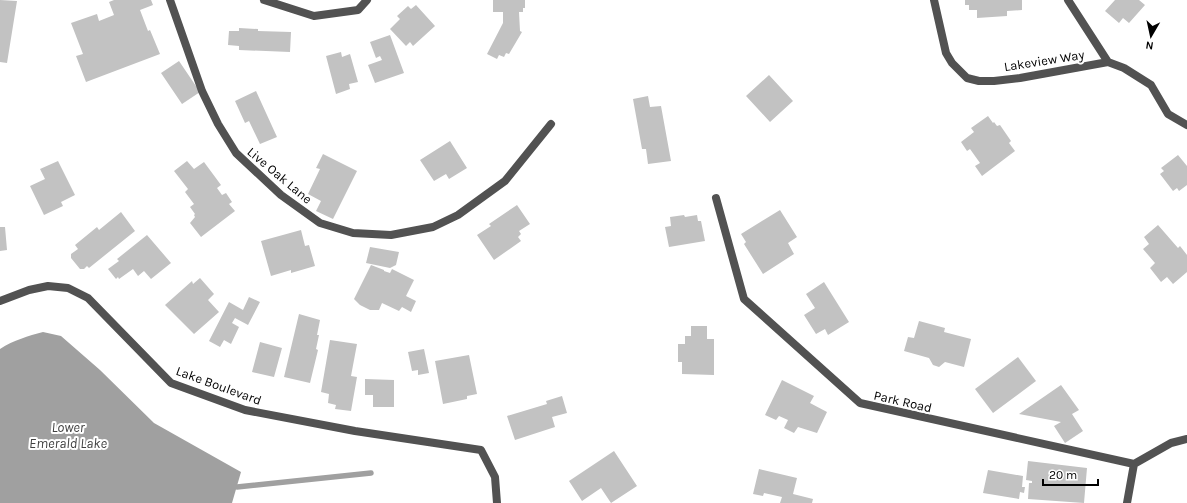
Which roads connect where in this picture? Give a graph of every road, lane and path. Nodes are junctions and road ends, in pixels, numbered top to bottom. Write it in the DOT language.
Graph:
graph roads {
  1 [pos="170,0"];
  2 [pos="264,0"];
  3 [pos="367,0"];
  4 [pos="934,0"];
  5 [pos="1068,0"];
  6 [pos="1108,62"];
  7 [pos="550,124"];
  8 [pos="1187,125"];
  9 [pos="716,198"];
  10 [pos="0,301"];
  11 [pos="1187,439"];
  12 [pos="1134,464"];
  13 [pos="497,503"];
  14 [pos="1127,503"];
  1 -- 7 [label="street, Live Oak Lane"];
  2 -- 3 [label="street"];
  4 -- 6 [label="street, Lakeview Way"];
  5 -- 6 [label="street"];
  6 -- 8 [label="street"];
  9 -- 12 [label="street, Park Road"];
  10 -- 13 [label="street, Lake Boulevard"];
  11 -- 12 [label="street"];
  12 -- 14 [label="street"];
}
